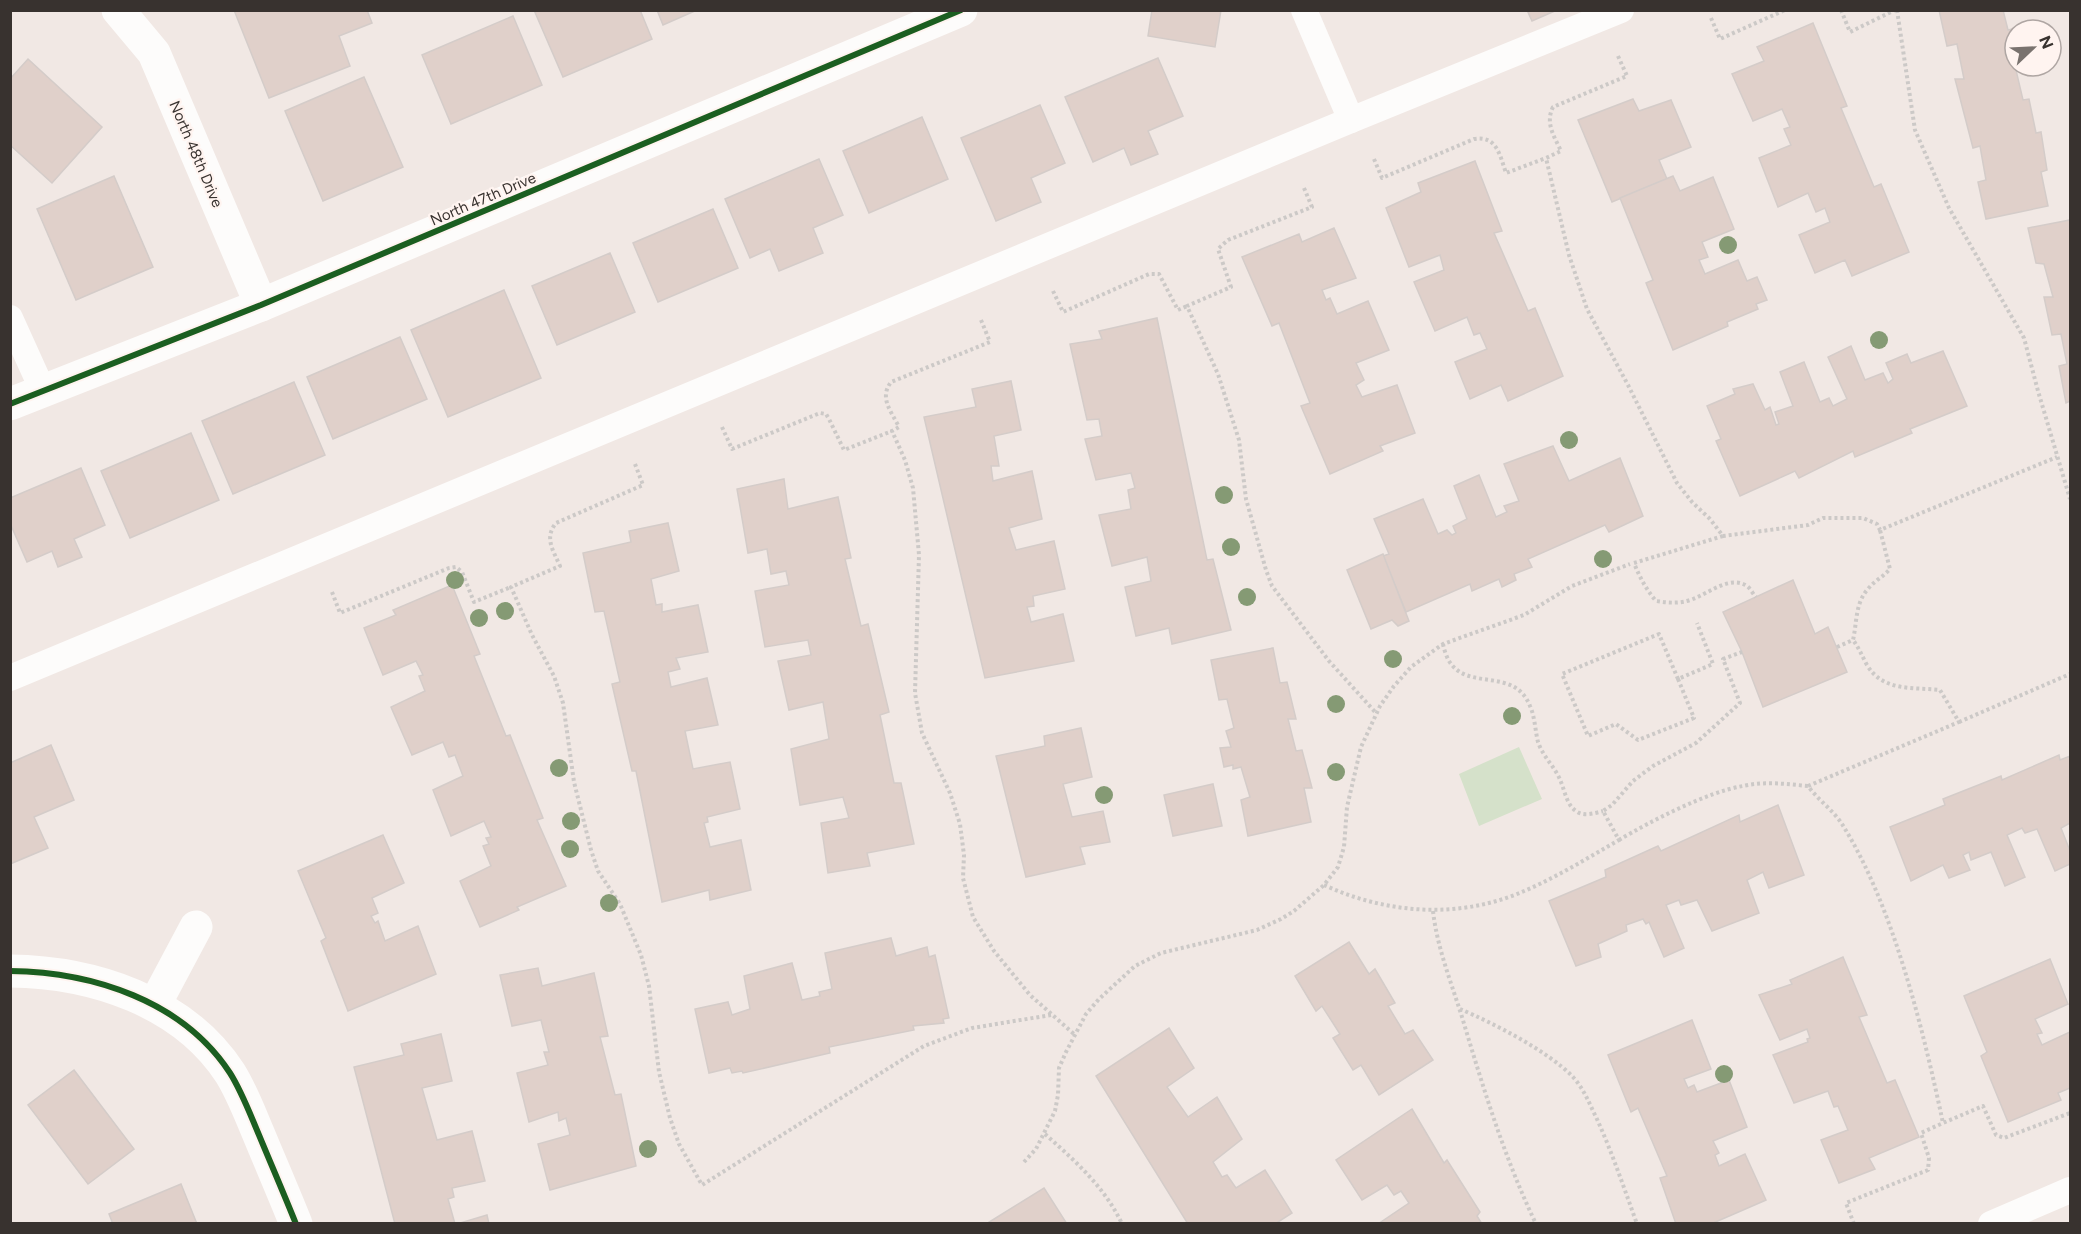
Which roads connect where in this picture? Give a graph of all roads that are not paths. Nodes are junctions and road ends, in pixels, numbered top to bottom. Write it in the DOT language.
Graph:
graph roads {
  1 [pos="118,10"];
  2 [pos="962,10"];
  3 [pos="1304,10"];
  4 [pos="1621,10"];
  5 [pos="1351,120"];
  6 [pos="261,305"];
  7 [pos="10,318"];
  8 [pos="43,391"];
  9 [pos="10,404"];
  10 [pos="10,678"];
  11 [pos="196,927"];
  12 [pos="10,971"];
  13 [pos="155,1004"];
  14 [pos="2070,1190"];
  15 [pos="297,1224"];
  16 [pos="1991,1224"];
  1 -- 6 [label="street, North 48th Drive"];
  2 -- 6 [label="street, North 47th Drive"];
  3 -- 5 [label="lane"];
  4 -- 5 [label="lane"];
  5 -- 10 [label="lane"];
  6 -- 8 [label="street, North 47th Drive"];
  7 -- 8 [label="lane"];
  8 -- 9 [label="street, North 47th Drive"];
  11 -- 13 [label="street"];
  12 -- 13 [label="street"];
  13 -- 15 [label="street"];
  14 -- 16 [label="lane"];
}
